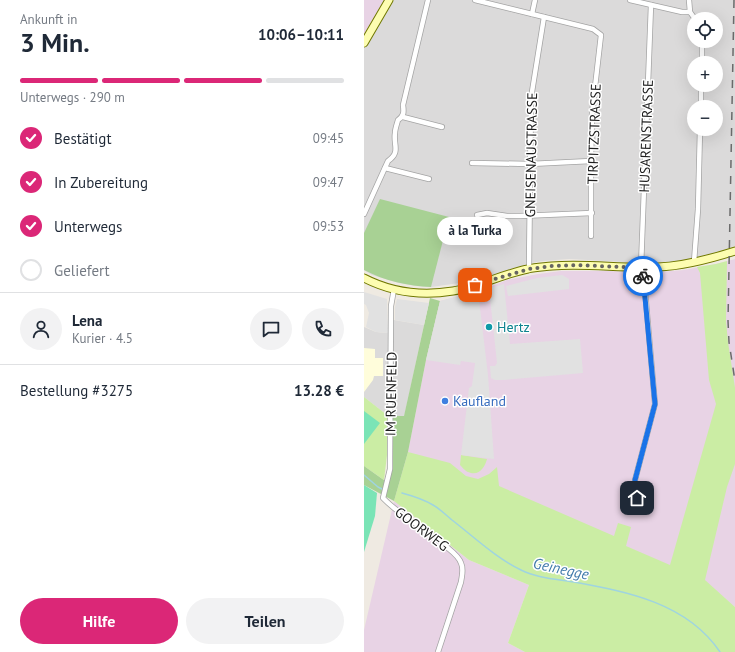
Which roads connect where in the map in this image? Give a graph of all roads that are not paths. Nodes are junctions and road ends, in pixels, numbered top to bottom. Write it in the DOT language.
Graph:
graph roads {
  1 [pos="389,0"];
  2 [pos="428,0"];
  3 [pos="474,0"];
  4 [pos="535,0"];
  5 [pos="634,0"];
  6 [pos="690,0"];
  7 [pos="651,5"];
  8 [pos="687,12"];
  9 [pos="690,12"];
  10 [pos="532,14"];
  11 [pos="544,17"];
  12 [pos="364,43"];
  13 [pos="403,116"];
  14 [pos="442,127"];
  15 [pos="700,136"];
  16 [pos="591,161"];
  17 [pos="472,163"];
  18 [pos="530,164"];
  19 [pos="386,168"];
  20 [pos="429,179"];
  21 [pos="592,213"];
  22 [pos="364,214"];
  23 [pos="477,215"];
  24 [pos="529,215"];
  25 [pos="591,236"];
  26 [pos="735,251"];
  27 [pos="694,262"];
  28 [pos="642,268"];
  29 [pos="529,269"];
  30 [pos="364,278"];
  31 [pos="394,289"];
  32 [pos="383,498"];
  33 [pos="637,498"];
  34 [pos="438,652"];
  1 -- 12 [label="main road"];
  2 -- 13 [label="street"];
  3 -- 10 [label="street"];
  4 -- 10 [label="street"];
  5 -- 7 [label="street"];
  6 -- 9 [label="street"];
  7 -- 8 [label="street"];
  7 -- 28 [label="street, HUSARENSTRASSE"];
  10 -- 11 [label="street"];
  11 -- 16 [label="street, TIRPITZSTRASSE"];
  11 -- 18 [label="street, GNEISENAUSTRASSE"];
  13 -- 14 [label="street"];
  13 -- 19 [label="street"];
  15 -- 27 [label="street"];
  16 -- 18 [label="street"];
  16 -- 21 [label="street, TIRPITZSTRASSE"];
  17 -- 18 [label="street"];
  18 -- 24 [label="street, GNEISENAUSTRASSE"];
  19 -- 20 [label="street"];
  19 -- 22 [label="street"];
  21 -- 24 [label="street"];
  21 -- 25 [label="street, TIRPITZSTRASSE"];
  23 -- 24 [label="street"];
  24 -- 29 [label="street, GNEISENAUSTRASSE"];
  26 -- 27 [label="main road"];
  27 -- 28 [label="main road"];
  28 -- 29 [label="main road"];
  28 -- 33 [label="street, HUSARENSTRASSE"];
  29 -- 31 [label="main road"];
  30 -- 31 [label="main road"];
  31 -- 32 [label="street, IM RUENFELD"];
  32 -- 34 [label="street, GOORWEG"];
}
